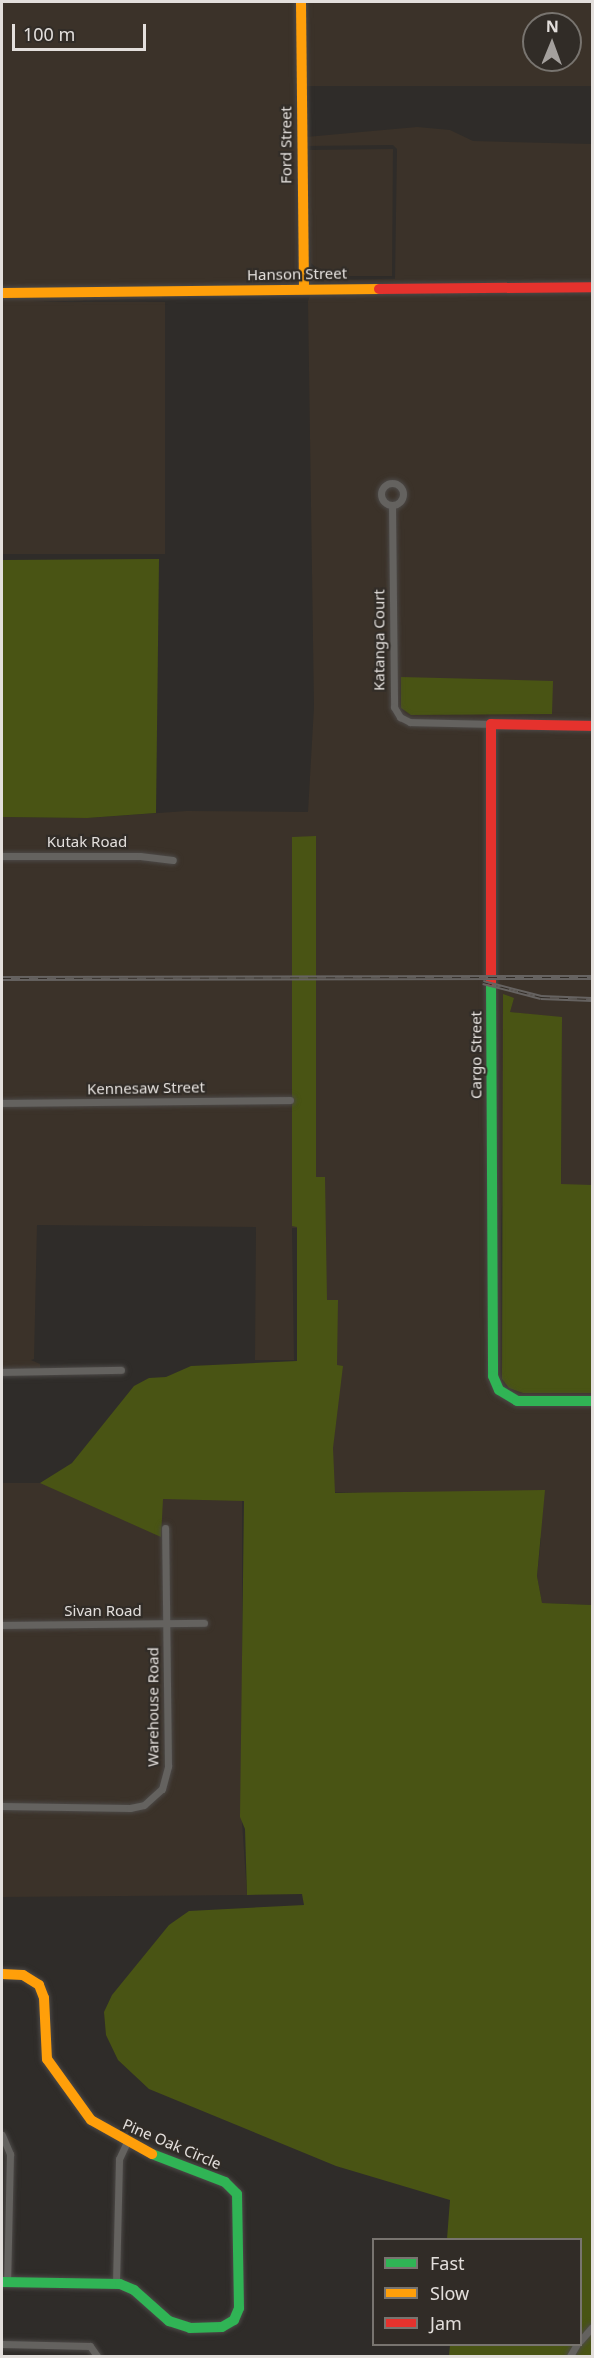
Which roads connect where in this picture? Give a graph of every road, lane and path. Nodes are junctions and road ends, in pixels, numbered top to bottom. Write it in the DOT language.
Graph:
graph roads {
  1 [pos="301,2"];
  2 [pos="592,287"];
  3 [pos="304,288"];
  4 [pos="2,293"];
  5 [pos="392,505"];
  6 [pos="491,724"];
  7 [pos="592,726"];
  8 [pos="2,856"];
  9 [pos="173,860"];
  10 [pos="290,1100"];
  11 [pos="2,1103"];
  12 [pos="121,1370"];
  13 [pos="2,1372"];
  14 [pos="592,1401"];
  15 [pos="165,1528"];
  16 [pos="204,1623"];
  17 [pos="166,1624"];
  18 [pos="2,1625"];
  19 [pos="2,1806"];
  20 [pos="2,1974"];
  21 [pos="2,2135"];
  22 [pos="128,2142"];
  23 [pos="4,2282"];
  24 [pos="116,2283"];
  25 [pos="592,2327"];
  26 [pos="582,2339"];
  27 [pos="2,2344"];
  28 [pos="97,2356"];
  1 -- 3 [label="street, Ford Street"];
  2 -- 3 [label="street, Hanson Street"];
  3 -- 4 [label="street, Hanson Street"];
  5 -- 6 [label="street, Katanga Court"];
  6 -- 7 [label="street"];
  6 -- 14 [label="street, Cargo Street"];
  8 -- 9 [label="street, Kutak Road"];
  10 -- 11 [label="street, Kennesaw Street"];
  12 -- 13 [label="street"];
  15 -- 17 [label="street, Warehouse Road"];
  16 -- 17 [label="street, Sivan Road"];
  17 -- 18 [label="street, Sivan Road"];
  17 -- 19 [label="street, Warehouse Road"];
  20 -- 22 [label="street, Pine Oak Circle"];
  21 -- 23 [label="street"];
  22 -- 24 [label="street"];
  22 -- 24 [label="street, Pine Oak Circle"];
  23 -- 24 [label="street, Pine Oak Circle"];
  25 -- 26 [label="street"];
  27 -- 28 [label="street"];
}
